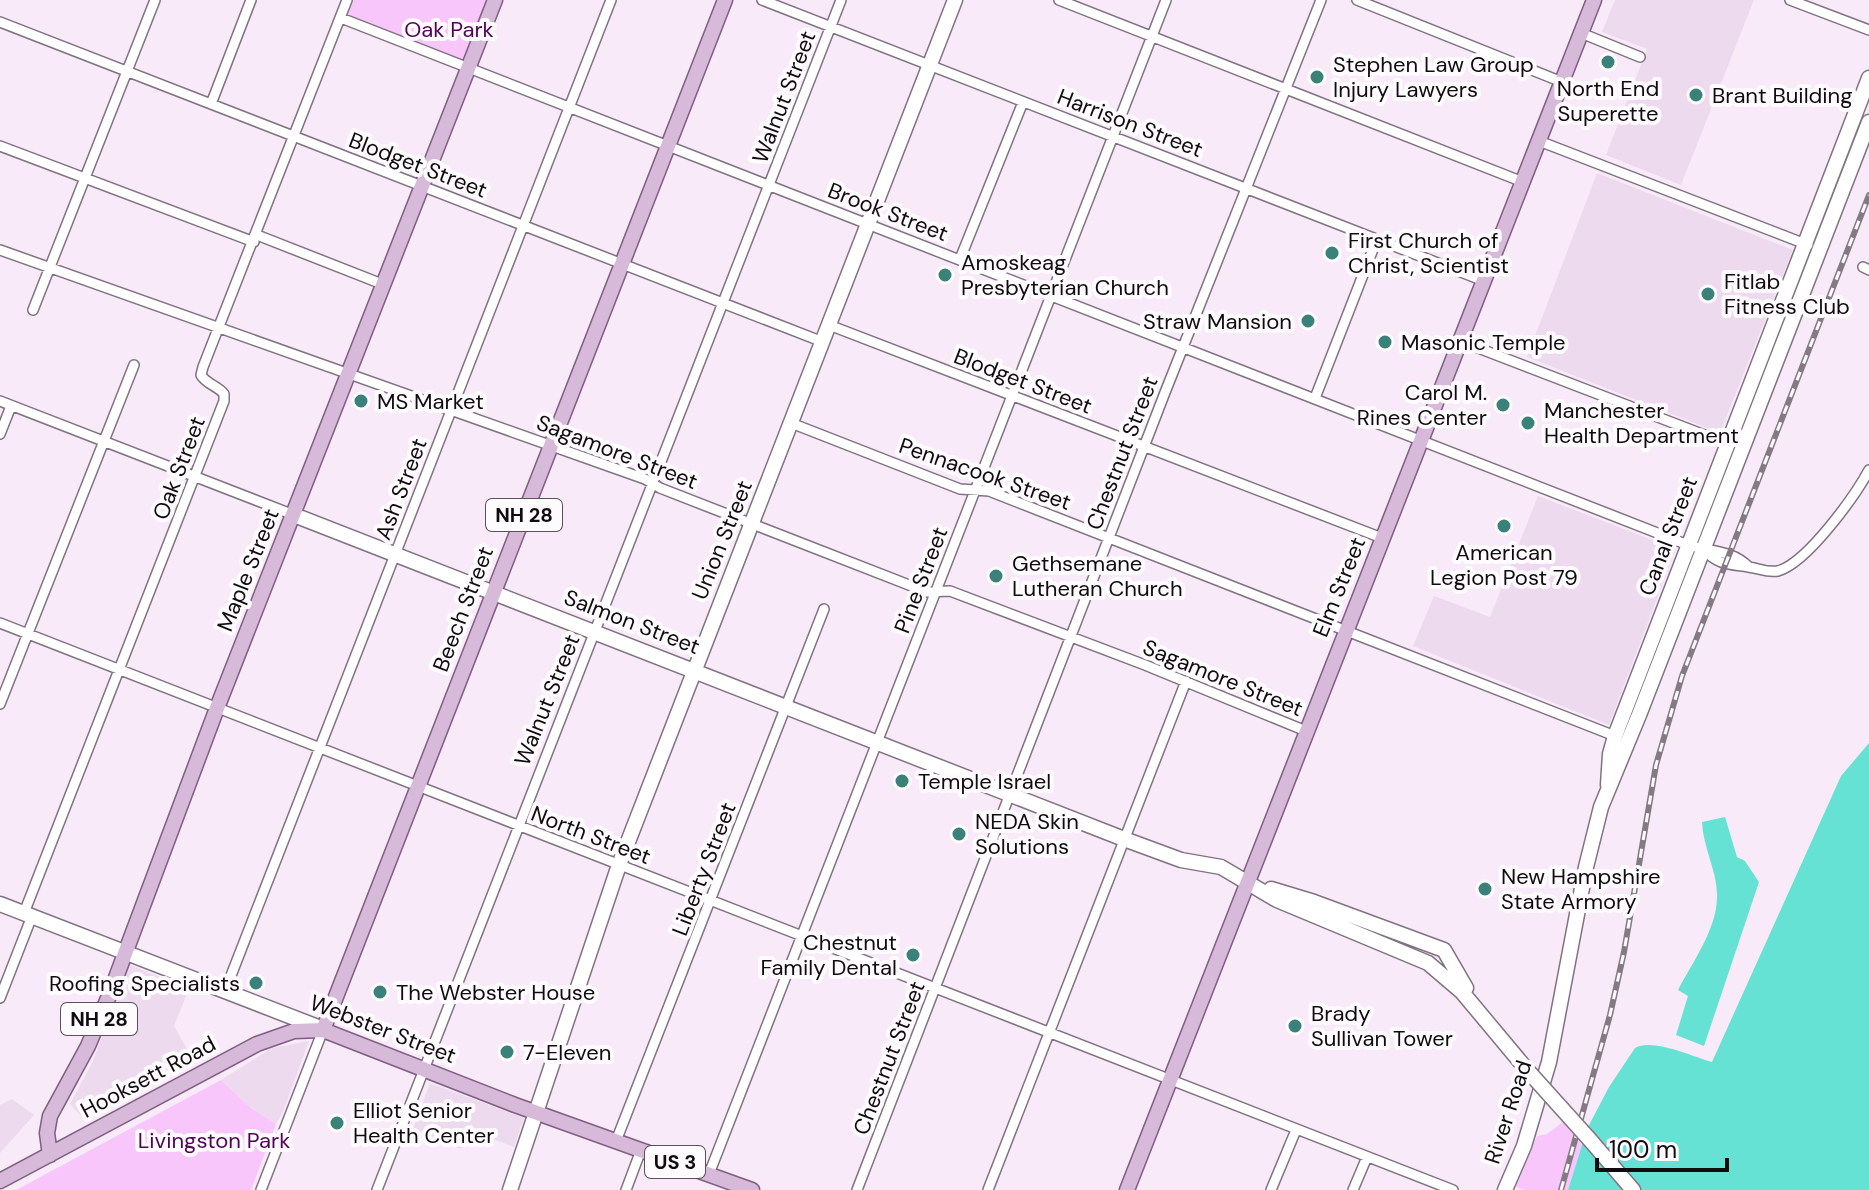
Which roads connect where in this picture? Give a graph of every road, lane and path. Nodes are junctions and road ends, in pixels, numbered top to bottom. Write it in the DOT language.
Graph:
graph roads {
  1 [pos="155,0"];
  2 [pos="251,0"];
  3 [pos="347,0"];
  4 [pos="495,0"];
  5 [pos="611,0"];
  6 [pos="725,0"];
  7 [pos="762,0"];
  8 [pos="841,0"];
  9 [pos="955,0"];
  10 [pos="1059,0"];
  11 [pos="1166,0"];
  12 [pos="1321,0"];
  13 [pos="1357,0"];
  14 [pos="1594,0"];
  15 [pos="1790,0"];
  16 [pos="341,18"];
  17 [pos="0,22"];
  18 [pos="830,27"];
  19 [pos="1869,30"];
  20 [pos="1581,33"];
  21 [pos="1152,36"];
  22 [pos="1640,57"];
  23 [pos="929,65"];
  24 [pos="468,68"];
  25 [pos="127,71"];
  26 [pos="1869,78"];
  27 [pos="1562,82"];
  28 [pos="1286,88"];
  29 [pos="1023,102"];
  30 [pos="211,104"];
  31 [pos="568,106"];
  32 [pos="1869,122"];
  33 [pos="294,136"];
  34 [pos="1114,136"];
  35 [pos="1539,141"];
  36 [pos="0,146"];
  37 [pos="667,146"];
  38 [pos="86,179"];
  39 [pos="1523,182"];
  40 [pos="769,185"];
  41 [pos="421,186"];
  42 [pos="1246,188"];
  43 [pos="868,223"];
  44 [pos="522,225"];
  45 [pos="255,238"];
  46 [pos="1377,239"];
  47 [pos="1804,244"];
  48 [pos="0,250"];
  49 [pos="1820,250"];
  50 [pos="960,259"];
  51 [pos="622,264"];
  52 [pos="50,268"];
  53 [pos="1484,281"];
  54 [pos="382,284"];
  55 [pos="1051,295"];
  56 [pos="722,303"];
  57 [pos="33,310"];
  58 [pos="829,325"];
  59 [pos="219,329"];
  60 [pos="1460,341"];
  61 [pos="823,342"];
  62 [pos="1183,347"];
  63 [pos="134,365"];
  64 [pos="348,374"];
  65 [pos="1012,396"];
  66 [pos="1315,398"];
  67 [pos="0,401"];
  68 [pos="11,406"];
  69 [pos="450,410"];
  70 [pos="791,423"];
  71 [pos="0,434"];
  72 [pos="1422,439"];
  73 [pos="103,441"];
  74 [pos="1728,444"];
  75 [pos="551,445"];
  76 [pos="1144,447"];
  77 [pos="1869,470"];
  78 [pos="195,477"];
  79 [pos="651,483"];
  80 [pos="975,489"];
  81 [pos="294,515"];
  82 [pos="751,523"];
  83 [pos="1109,537"];
  84 [pos="1382,538"];
  85 [pos="1688,545"];
  86 [pos="1703,549"];
  87 [pos="395,554"];
  88 [pos="937,590"];
  89 [pos="494,592"];
  90 [pos="824,609"];
  91 [pos="0,623"];
  92 [pos="1346,631"];
  93 [pos="594,632"];
  94 [pos="27,634"];
  95 [pos="1070,636"];
  96 [pos="120,670"];
  97 [pos="695,670"];
  98 [pos="1186,681"];
  99 [pos="0,704"];
  100 [pos="786,705"];
  101 [pos="217,708"];
  102 [pos="1306,731"];
  103 [pos="1615,736"];
  104 [pos="877,741"];
  105 [pos="319,748"];
  106 [pos="418,786"];
  107 [pos="1608,789"];
  108 [pos="1012,795"];
  109 [pos="517,825"];
  110 [pos="1124,839"];
  111 [pos="619,865"];
  112 [pos="1248,882"];
  113 [pos="711,901"];
  114 [pos="0,904"];
  115 [pos="28,915"];
  116 [pos="802,937"];
  117 [pos="124,952"];
  118 [pos="935,988"];
  119 [pos="225,991"];
  120 [pos="0,998"];
  121 [pos="281,1013"];
  122 [pos="323,1030"];
  123 [pos="1049,1033"];
  124 [pos="279,1035"];
  125 [pos="1552,1047"];
  126 [pos="423,1069"];
  127 [pos="1169,1080"];
  128 [pos="536,1112"];
  129 [pos="1296,1130"];
  130 [pos="616,1141"];
  131 [pos="641,1150"];
  132 [pos="50,1155"];
  133 [pos="1367,1157"];
  134 [pos="709,1174"];
  135 [pos="0,1181"];
  136 [pos="746,1189"];
  137 [pos="261,1190"];
  138 [pos="377,1190"];
  139 [pos="510,1190"];
  140 [pos="626,1190"];
  141 [pos="857,1190"];
  142 [pos="988,1190"];
  143 [pos="1127,1190"];
  144 [pos="1271,1190"];
  145 [pos="1353,1190"];
  146 [pos="1453,1190"];
  147 [pos="1505,1190"];
  148 [pos="1633,1190"];
  1 -- 25 [label="street"];
  2 -- 30 [label="street"];
  3 -- 16 [label="street, Oak Street"];
  4 -- 24 [label="main road, Maple Street / NH 28"];
  5 -- 31 [label="street, Ash Street"];
  6 -- 37 [label="main road, Beech Street / NH 28"];
  7 -- 18 [label="street, Harrison Street"];
  8 -- 18 [label="street, Walnut Street"];
  9 -- 23 [label="street, Union Street"];
  10 -- 21 [label="street"];
  11 -- 21 [label="street, Pine Street"];
  12 -- 28 [label="street, Chestnut Street"];
  13 -- 27 [label="street"];
  14 -- 20 [label="main road, Elm Street"];
  15 -- 19 [label="street"];
  16 -- 24 [label="street, Brook Street"];
  16 -- 33 [label="street, Oak Street"];
  17 -- 25 [label="street, Blodget Street"];
  18 -- 23 [label="street, Harrison Street"];
  18 -- 40 [label="street, Walnut Street"];
  20 -- 22 [label="street"];
  20 -- 27 [label="main road, Elm Street"];
  21 -- 28 [label="street"];
  21 -- 34 [label="street, Pine Street"];
  23 -- 29 [label="street, Harrison Street"];
  23 -- 43 [label="street, Union Street"];
  24 -- 31 [label="street, Brook Street"];
  24 -- 41 [label="main road, Maple Street / NH 28"];
  25 -- 30 [label="street, Blodget Street"];
  25 -- 38 [label="street"];
  26 -- 47 [label="street, Canal Street"];
  27 -- 35 [label="main road, Elm Street"];
  28 -- 39 [label="street"];
  28 -- 42 [label="street, Chestnut Street"];
  29 -- 34 [label="street, Harrison Street"];
  29 -- 50 [label="street"];
  30 -- 33 [label="street, Blodget Street"];
  31 -- 37 [label="street, Brook Street"];
  31 -- 44 [label="street, Ash Street"];
  32 -- 49 [label="street, Canal Street"];
  33 -- 41 [label="street, Blodget Street"];
  33 -- 45 [label="street, Oak Street"];
  34 -- 42 [label="street, Harrison Street"];
  34 -- 55 [label="street, Pine Street"];
  35 -- 39 [label="main road, Elm Street"];
  35 -- 47 [label="street"];
  36 -- 38 [label="street"];
  37 -- 40 [label="street, Brook Street"];
  37 -- 51 [label="main road, Beech Street / NH 28"];
  38 -- 45 [label="street"];
  38 -- 52 [label="street"];
  39 -- 53 [label="main road, Elm Street"];
  40 -- 43 [label="street, Brook Street"];
  40 -- 56 [label="street, Walnut Street"];
  41 -- 44 [label="street, Blodget Street"];
  41 -- 54 [label="main road, Maple Street / NH 28"];
  42 -- 46 [label="street, Harrison Street"];
  42 -- 62 [label="street, Chestnut Street"];
  43 -- 50 [label="street, Brook Street"];
  43 -- 58 [label="street, Union Street"];
  44 -- 51 [label="street, Blodget Street"];
  44 -- 69 [label="street, Ash Street"];
  45 -- 54 [label="street"];
  45 -- 59 [label="street, Oak Street"];
  46 -- 53 [label="street, Harrison Street"];
  46 -- 66 [label="street"];
  47 -- 49 [label="street"];
  47 -- 74 [label="street, Canal Street"];
  48 -- 52 [label="street, Sagamore Street"];
  49 -- 86 [label="street, Canal Street"];
  50 -- 55 [label="street, Brook Street"];
  51 -- 56 [label="street, Blodget Street"];
  51 -- 75 [label="main road, Beech Street / NH 28"];
  52 -- 57 [label="street"];
  52 -- 59 [label="street, Sagamore Street"];
  53 -- 60 [label="main road, Elm Street"];
  54 -- 64 [label="main road, Maple Street / NH 28"];
  55 -- 62 [label="street, Brook Street"];
  55 -- 65 [label="street, Pine Street"];
  56 -- 61 [label="street, Blodget Street"];
  56 -- 79 [label="street, Walnut Street"];
  58 -- 61 [label="street, Union Street"];
  58 -- 65 [label="street, Blodget Street"];
  59 -- 64 [label="street, Sagamore Street"];
  59 -- 78 [label="street, Oak Street"];
  60 -- 72 [label="main road, Elm Street"];
  60 -- 74 [label="street"];
  61 -- 70 [label="street, Union Street"];
  62 -- 66 [label="street, Brook Street"];
  62 -- 76 [label="street, Chestnut Street"];
  63 -- 73 [label="street"];
  64 -- 69 [label="street, Sagamore Street"];
  64 -- 81 [label="main road, Maple Street / NH 28"];
  65 -- 76 [label="street, Blodget Street"];
  65 -- 80 [label="street, Pine Street"];
  66 -- 72 [label="street, Brook Street"];
  67 -- 68 [label="street, Salmon Street"];
  68 -- 71 [label="street"];
  68 -- 73 [label="street, Salmon Street"];
  69 -- 75 [label="street, Sagamore Street"];
  69 -- 87 [label="street, Ash Street"];
  70 -- 80 [label="street, Pennacook Street"];
  70 -- 82 [label="street, Union Street"];
  72 -- 84 [label="main road, Elm Street"];
  72 -- 85 [label="street, Brook Street"];
  73 -- 78 [label="street, Salmon Street"];
  73 -- 94 [label="street"];
  74 -- 85 [label="street, Canal Street"];
  75 -- 79 [label="street, Sagamore Street"];
  75 -- 89 [label="main road, Beech Street / NH 28"];
  76 -- 83 [label="street, Chestnut Street"];
  76 -- 84 [label="street, Blodget Street"];
  77 -- 86 [label="street, Brook Street"];
  78 -- 81 [label="street, Salmon Street"];
  78 -- 96 [label="street, Oak Street"];
  79 -- 82 [label="street, Sagamore Street"];
  79 -- 93 [label="street, Walnut Street"];
  80 -- 83 [label="street, Pennacook Street"];
  80 -- 88 [label="street, Pine Street"];
  81 -- 87 [label="street, Salmon Street"];
  81 -- 101 [label="main road, Maple Street / NH 28"];
  82 -- 88 [label="street, Sagamore Street"];
  82 -- 97 [label="street, Union Street"];
  83 -- 92 [label="street, Pennacook Street"];
  83 -- 95 [label="street, Chestnut Street"];
  84 -- 92 [label="main road, Elm Street"];
  85 -- 86 [label="street, Brook Street"];
  85 -- 103 [label="street, Canal Street"];
  86 -- 107 [label="street, Canal Street"];
  87 -- 89 [label="street, Salmon Street"];
  87 -- 105 [label="street, Ash Street"];
  88 -- 95 [label="street, Sagamore Street"];
  88 -- 104 [label="street, Pine Street"];
  89 -- 93 [label="street, Salmon Street"];
  89 -- 106 [label="main road, Beech Street / NH 28"];
  90 -- 100 [label="street, Liberty Street"];
  91 -- 94 [label="street, North Street"];
  92 -- 102 [label="main road, Elm Street"];
  92 -- 103 [label="street, Pennacook Street"];
  93 -- 97 [label="street, Salmon Street"];
  93 -- 109 [label="street, Walnut Street"];
  94 -- 96 [label="street, North Street"];
  94 -- 99 [label="street"];
  95 -- 98 [label="street, Sagamore Street"];
  95 -- 108 [label="street, Chestnut Street"];
  96 -- 101 [label="street, North Street"];
  96 -- 115 [label="street, Oak Street"];
  97 -- 100 [label="street, Salmon Street"];
  97 -- 111 [label="street, Union Street"];
  98 -- 102 [label="street, Sagamore Street"];
  98 -- 110 [label="street"];
  100 -- 104 [label="street, Salmon Street"];
  100 -- 113 [label="street, Liberty Street"];
  101 -- 105 [label="street, North Street"];
  101 -- 117 [label="main road, Maple Street / NH 28"];
  102 -- 112 [label="main road, Elm Street"];
  103 -- 107 [label="street, Canal Street"];
  104 -- 108 [label="street, Salmon Street"];
  104 -- 116 [label="street, Pine Street"];
  105 -- 106 [label="street, North Street"];
  105 -- 119 [label="street, Ash Street"];
  106 -- 109 [label="street, North Street"];
  106 -- 122 [label="main road, Beech Street / NH 28"];
  107 -- 125 [label="street, Canal Street"];
  108 -- 110 [label="street, Salmon Street"];
  108 -- 118 [label="street, Chestnut Street"];
  109 -- 111 [label="street, North Street"];
  109 -- 126 [label="street, Walnut Street"];
  110 -- 112 [label="street, Salmon Street"];
  110 -- 123 [label="street"];
  111 -- 113 [label="street, North Street"];
  111 -- 128 [label="street, Union Street"];
  112 -- 127 [label="main road, Elm Street"];
  112 -- 148 [label="street, Salmon Street, bridge"];
  113 -- 116 [label="street, North Street"];
  113 -- 130 [label="street, Liberty Street"];
  114 -- 115 [label="street, Webster Street"];
  115 -- 117 [label="street, Webster Street"];
  115 -- 120 [label="street, Oak Street"];
  116 -- 118 [label="street, North Street"];
  116 -- 134 [label="street, Pine Street"];
  117 -- 119 [label="street, Webster Street"];
  117 -- 132 [label="main road, Maple Street / NH 28"];
  118 -- 123 [label="street, North Street"];
  118 -- 141 [label="street, Chestnut Street"];
  119 -- 121 [label="street, Webster Street"];
  121 -- 122 [label="street, Webster Street"];
  121 -- 124 [label="street"];
  122 -- 124 [label="main road, Hooksett Road / US 3"];
  122 -- 126 [label="main road, Webster Street / US 3"];
  122 -- 137 [label="street, Beech Street"];
  123 -- 127 [label="street, North Street"];
  123 -- 142 [label="street"];
  124 -- 132 [label="main road, Hooksett Road / US 3"];
  125 -- 147 [label="street, River Road"];
  126 -- 128 [label="main road, Webster Street / US 3"];
  126 -- 138 [label="street, Walnut Street"];
  127 -- 129 [label="street, North Street"];
  127 -- 143 [label="main road, Elm Street"];
  128 -- 130 [label="main road, Webster Street / US 3"];
  128 -- 139 [label="street, Union Street"];
  129 -- 133 [label="street, North Street"];
  129 -- 144 [label="street"];
  130 -- 131 [label="main road, Webster Street / US 3"];
  131 -- 134 [label="main road, Webster Street / US 3"];
  131 -- 140 [label="street"];
  132 -- 135 [label="main road, Hooksett Road / US 3"];
  133 -- 145 [label="street"];
  133 -- 146 [label="street, North Street"];
  134 -- 136 [label="main road, Webster Street / US 3"];
}
